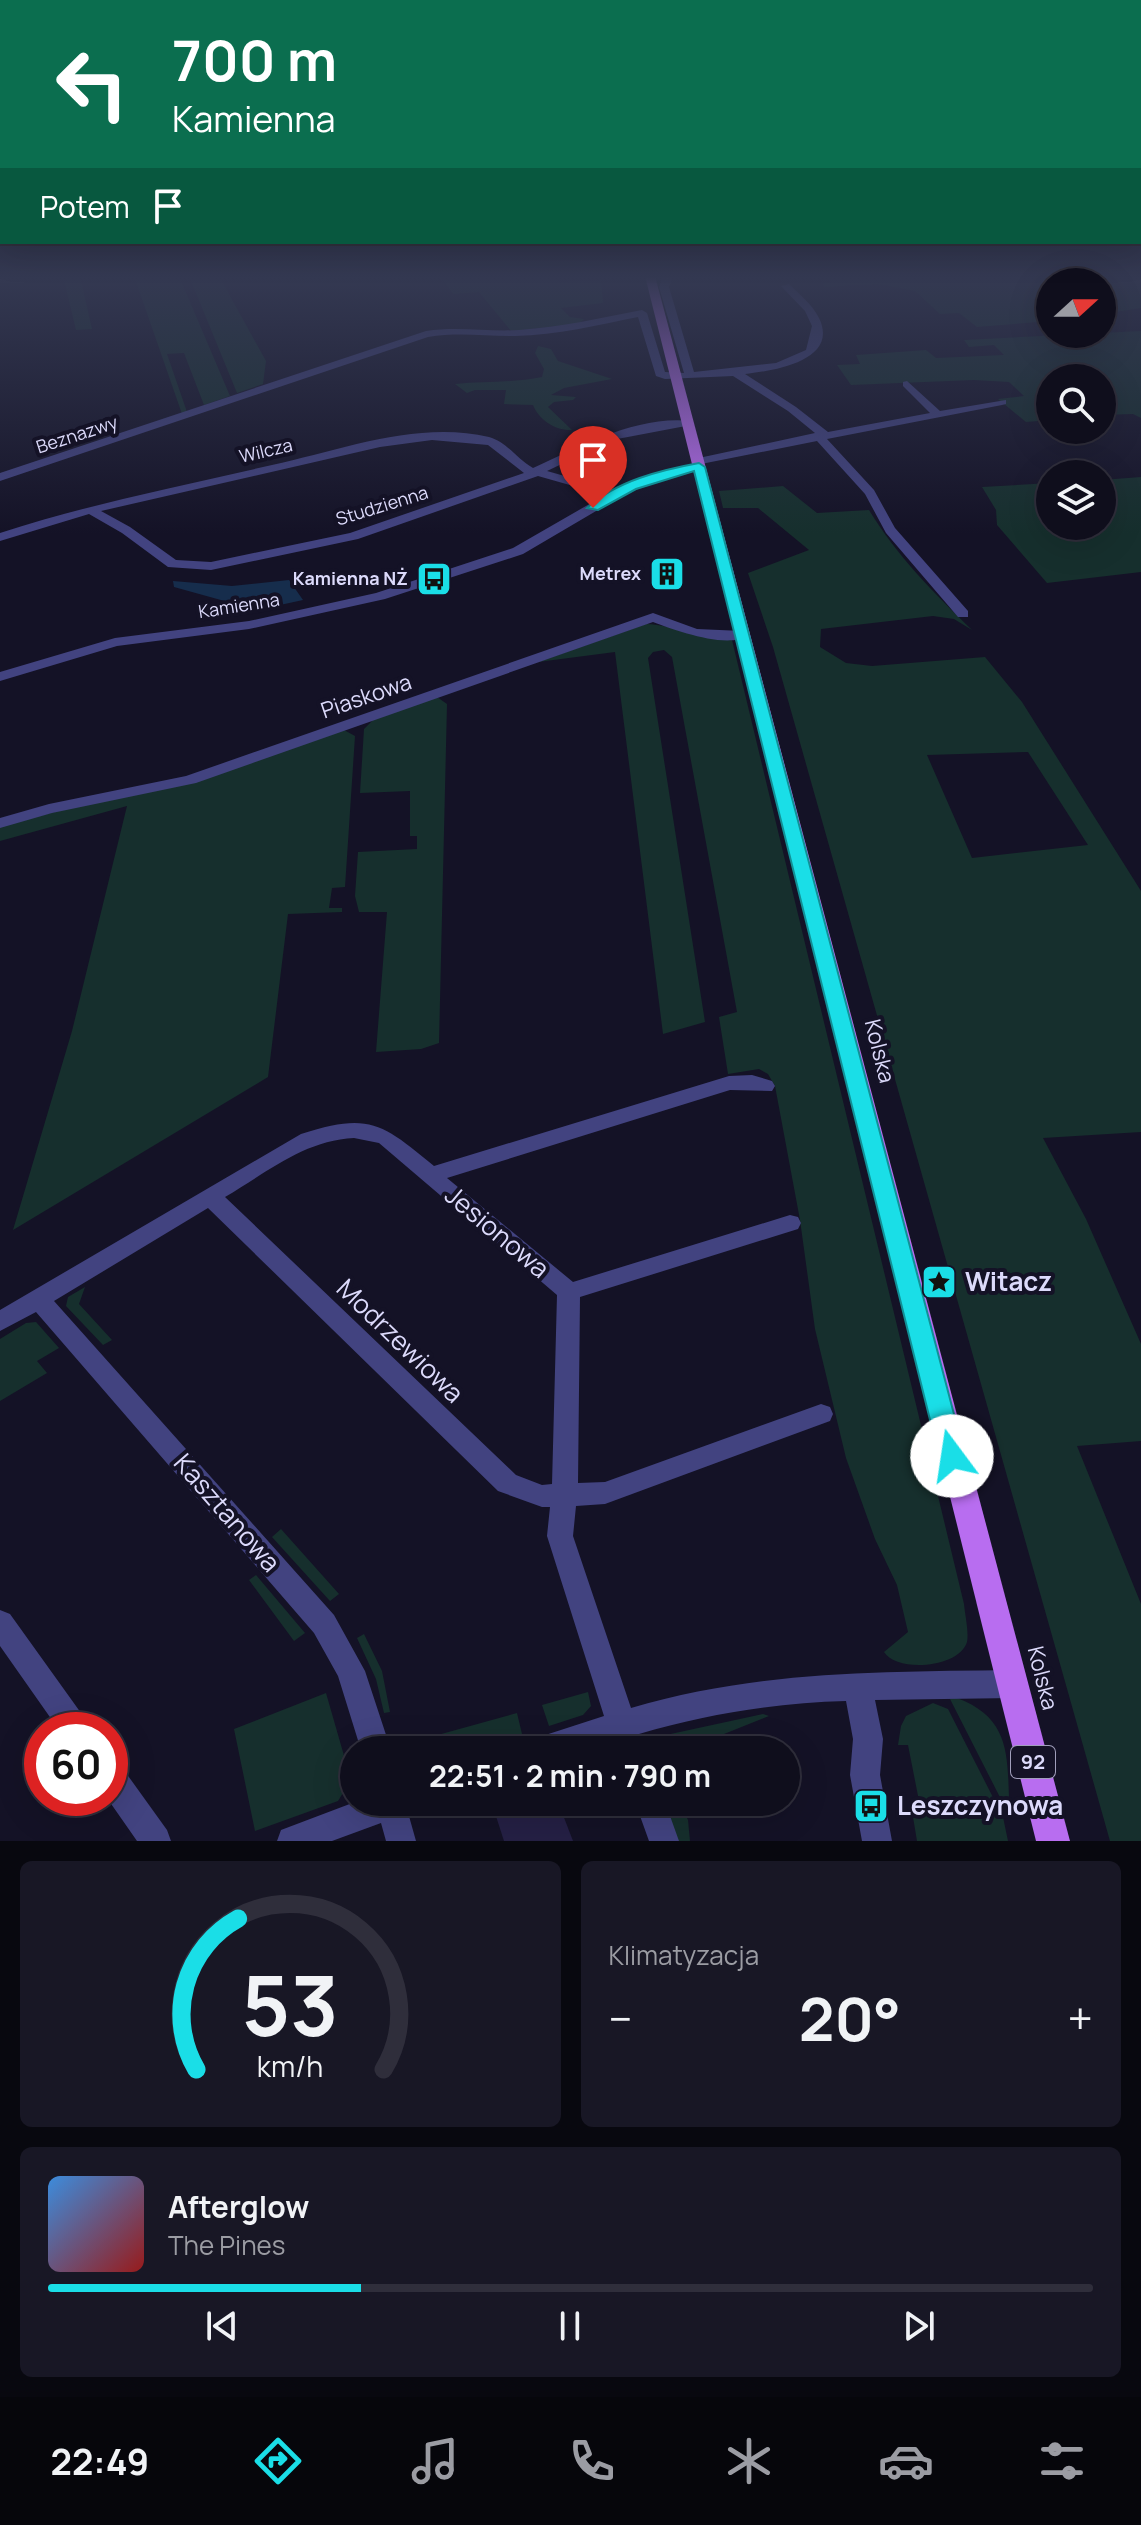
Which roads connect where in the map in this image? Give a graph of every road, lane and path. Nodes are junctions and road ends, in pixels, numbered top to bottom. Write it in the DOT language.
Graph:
graph roads {
  1 [pos="341,362"];
  2 [pos="656,362"];
  3 [pos="671,362"];
  4 [pos="686,362"];
  5 [pos="779,362"];
  6 [pos="734,372"];
  7 [pos="690,375"];
  8 [pos="675,376"];
  9 [pos="907,384"];
  10 [pos="1002,402"];
  11 [pos="936,413"];
  12 [pos="687,423"];
  13 [pos="821,436"];
  14 [pos="698,464"];
  15 [pos="536,472"];
  16 [pos="0,477"];
  17 [pos="615,494"];
  18 [pos="92,511"];
  19 [pos="0,537"];
  20 [pos="963,614"];
  21 [pos="742,635"];
  22 [pos="0,677"];
  23 [pos="0,823"];
  24 [pos="765,1086"];
  25 [pos="430,1175"];
  26 [pos="211,1197"];
  27 [pos="790,1223"];
  28 [pos="569,1292"];
  29 [pos="39,1300"];
  30 [pos="0,1322"];
  31 [pos="821,1414"];
  32 [pos="564,1496"];
  33 [pos="0,1623"];
  34 [pos="1014,1684"];
  35 [pos="858,1688"];
  36 [pos="63,1712"];
  37 [pos="372,1736"];
  38 [pos="625,1736"];
  39 [pos="631,1736"];
  40 [pos="128,1802"];
  41 [pos="358,1816"];
  42 [pos="395,1816"];
  43 [pos="655,1816"];
  44 [pos="156,1841"];
  45 [pos="292,1841"];
  46 [pos="401,1841"];
  47 [pos="664,1841"];
  48 [pos="877,1841"];
  49 [pos="1053,1841"];
  1 -- 16 [label="street, Beznazwy"];
  2 -- 8 [label="street, Beznazwy"];
  3 -- 8 [label="main road, Kolska / 92"];
  4 -- 7 [label="street"];
  5 -- 6 [label="street"];
  6 -- 7 [label="street"];
  6 -- 13 [label="street"];
  7 -- 8 [label="street"];
  8 -- 12 [label="main road, Kolska / 92"];
  9 -- 11 [label="street"];
  10 -- 11 [label="street, Kamienna"];
  11 -- 13 [label="street, Kamienna"];
  12 -- 14 [label="main road, Kolska / 92"];
  12 -- 15 [label="street, Studzienna"];
  13 -- 14 [label="street, Kamienna"];
  13 -- 20 [label="street"];
  14 -- 17 [label="street, Kamienna"];
  14 -- 21 [label="main road, Kolska / 92"];
  15 -- 17 [label="street, Wilcza"];
  15 -- 18 [label="street, Wilcza"];
  15 -- 18 [label="street, Studzienna"];
  17 -- 22 [label="street, Kamienna"];
  18 -- 19 [label="street, Wilcza"];
  21 -- 23 [label="street, Piaskowa"];
  21 -- 34 [label="main road, Kolska / 92"];
  24 -- 25 [label="street"];
  25 -- 26 [label="street, Jesionowa"];
  25 -- 28 [label="street, Jesionowa"];
  26 -- 29 [label="street, Jesionowa"];
  26 -- 32 [label="street, Modrzewiowa"];
  27 -- 28 [label="street"];
  28 -- 32 [label="street, Jesionowa"];
  29 -- 30 [label="street, Jesionowa"];
  29 -- 37 [label="street, Kasztanowa"];
  31 -- 32 [label="street, Modrzewiowa"];
  32 -- 38 [label="street, Jesionowa"];
  33 -- 36 [label="street"];
  34 -- 35 [label="street"];
  34 -- 49 [label="main road, Kolska / 92"];
  35 -- 39 [label="street"];
  35 -- 48 [label="street"];
  40 -- 44 [label="street"];
  41 -- 45 [label="street"];
  42 -- 46 [label="street"];
  43 -- 47 [label="street"];
}
